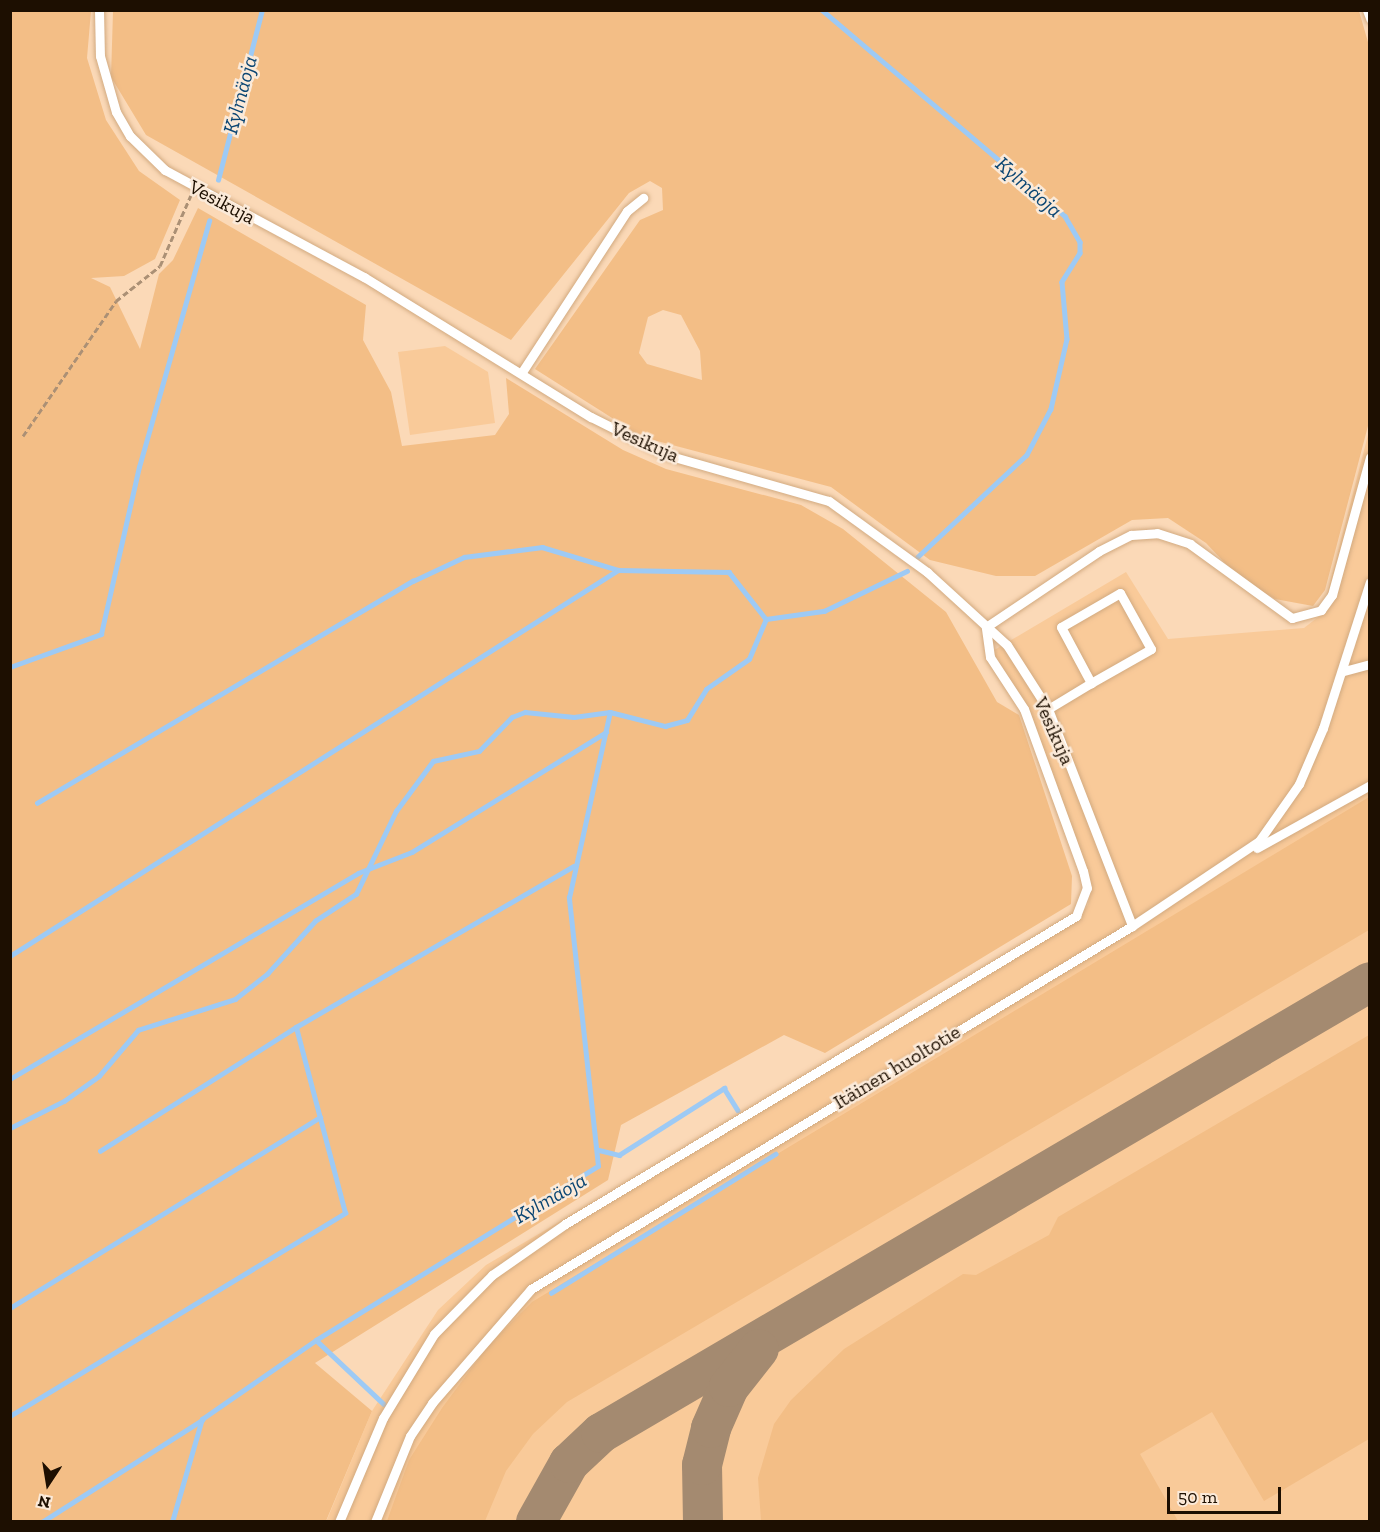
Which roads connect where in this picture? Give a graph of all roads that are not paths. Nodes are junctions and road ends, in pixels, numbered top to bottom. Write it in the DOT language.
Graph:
graph roads {
  1 [pos="99,10"];
  2 [pos="1367,10"];
  3 [pos="1370,18"];
  4 [pos="643,198"];
  5 [pos="522,372"];
  6 [pos="1370,457"];
  7 [pos="1370,582"];
  8 [pos="986,627"];
  9 [pos="1370,664"];
  10 [pos="1344,670"];
  11 [pos="1091,683"];
  12 [pos="1048,709"];
  13 [pos="1370,785"];
  14 [pos="1223,870"];
  15 [pos="1132,926"];
  16 [pos="339,1521"];
  17 [pos="375,1521"];
  1 -- 5 [label="lane, Vesikuja"];
  2 -- 3 [label="lane"];
  4 -- 5 [label="lane"];
  5 -- 8 [label="lane, Vesikuja"];
  6 -- 8 [label="lane"];
  7 -- 10 [label="lane, Itäinen huoltotie"];
  8 -- 12 [label="lane, Vesikuja"];
  8 -- 16 [label="lane"];
  9 -- 10 [label="lane"];
  10 -- 14 [label="lane, Itäinen huoltotie"];
  11 -- 11 [label="lane"];
  11 -- 12 [label="lane"];
  12 -- 15 [label="lane, Vesikuja"];
  13 -- 14 [label="lane"];
  14 -- 15 [label="lane, Itäinen huoltotie"];
  15 -- 17 [label="lane, Itäinen huoltotie"];
}
